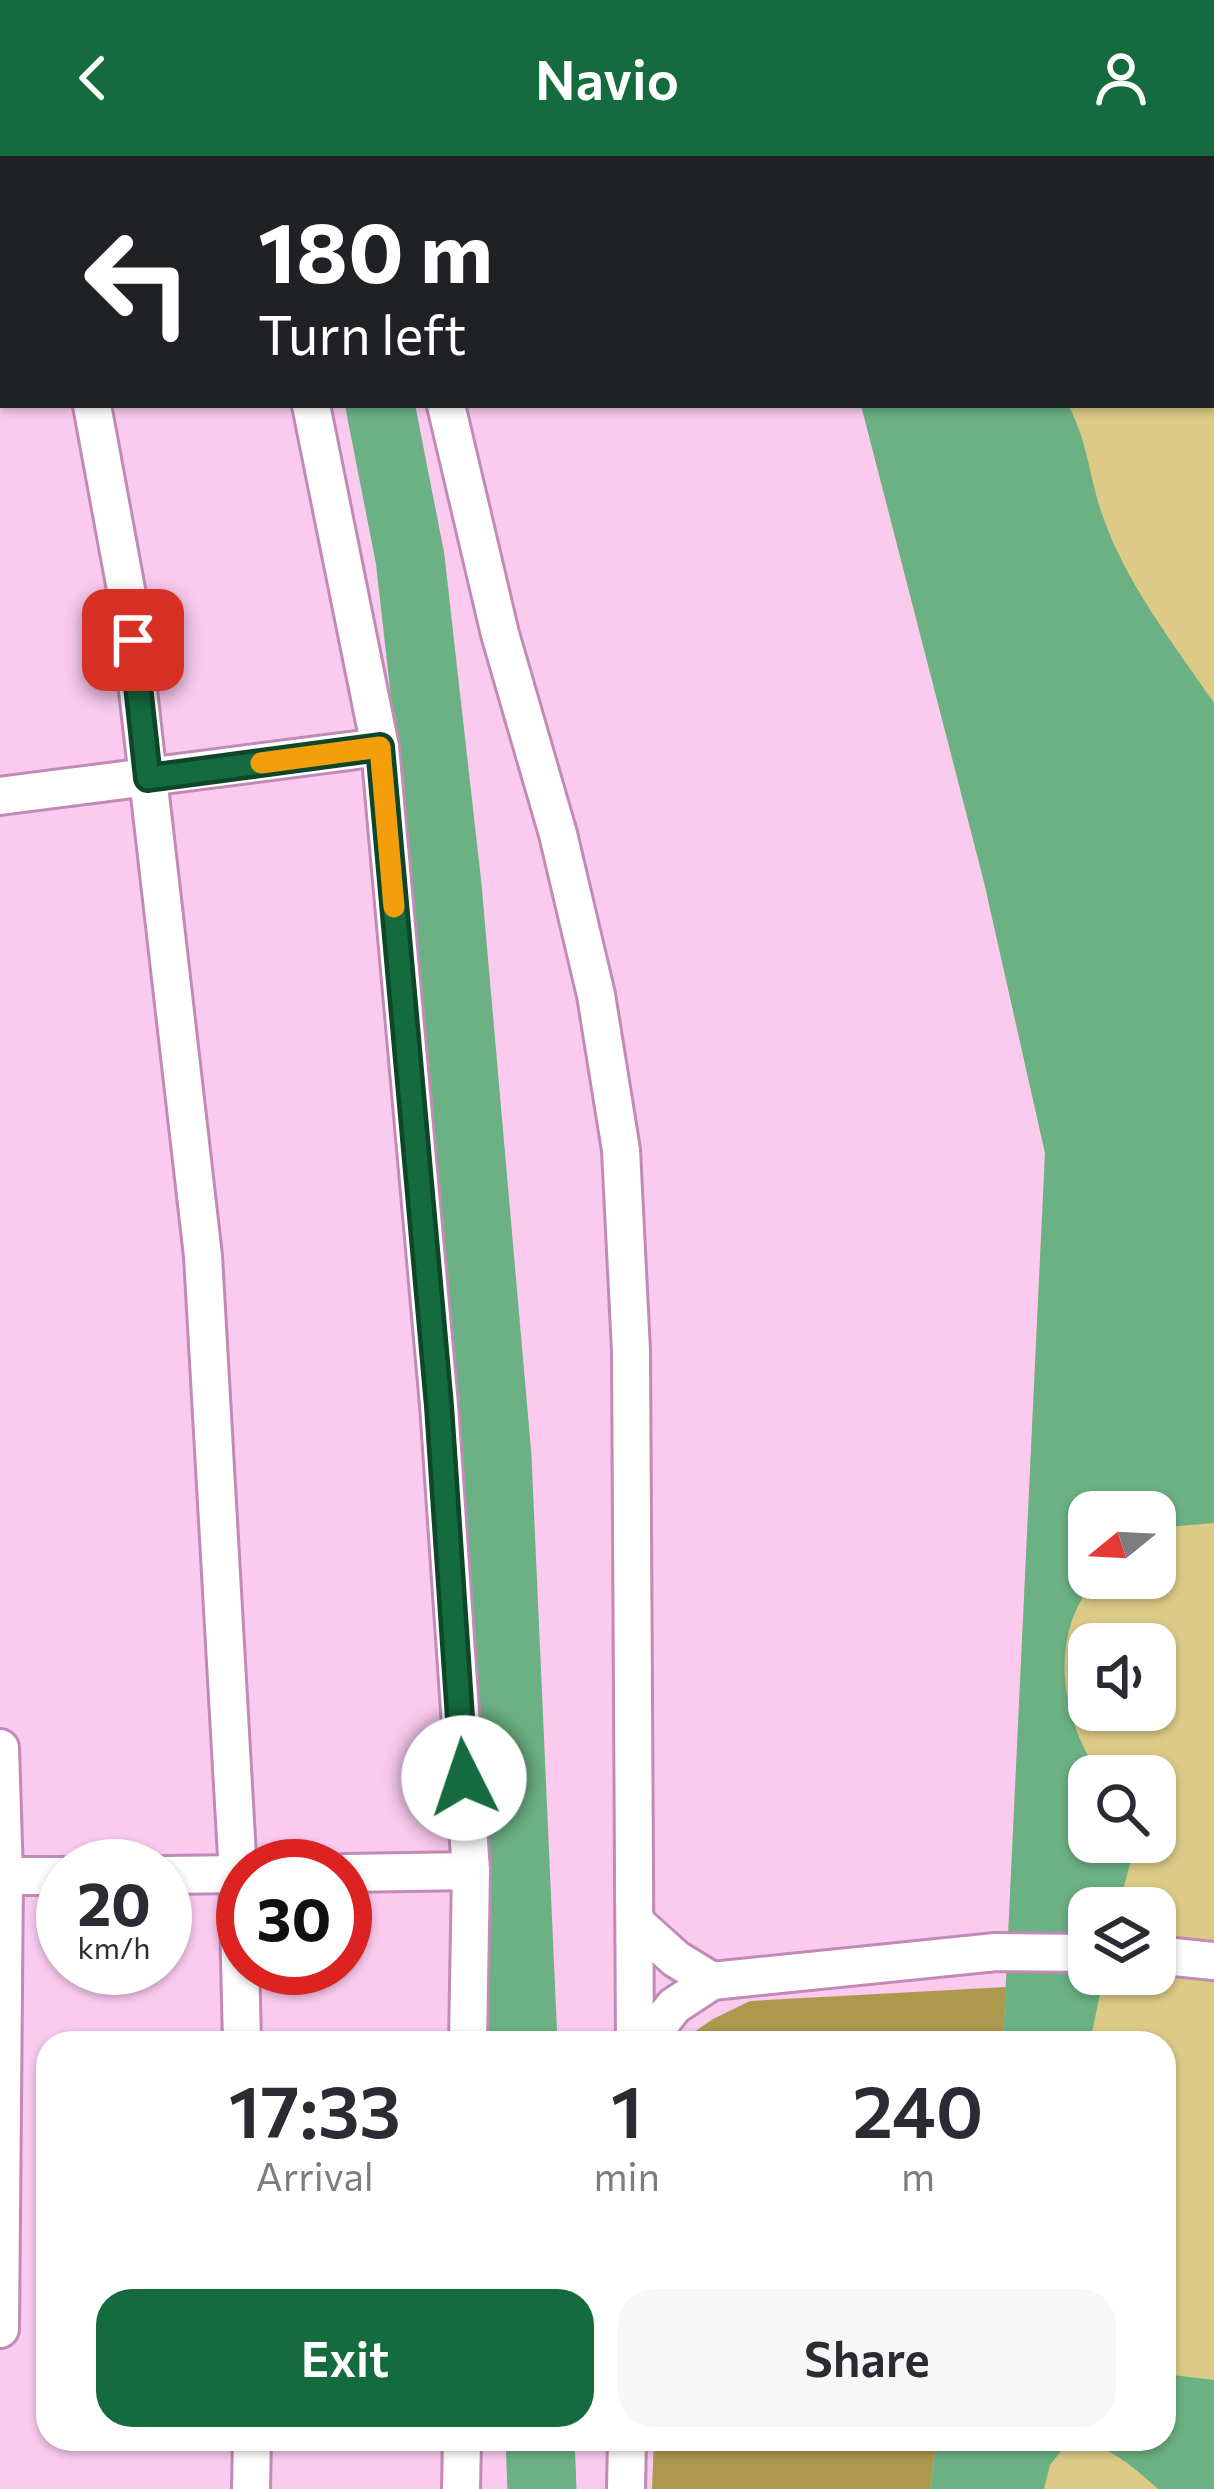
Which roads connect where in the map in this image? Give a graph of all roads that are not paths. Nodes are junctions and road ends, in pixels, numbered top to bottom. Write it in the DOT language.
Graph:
graph roads {
  1 [pos="93,408"];
  2 [pos="312,408"];
  3 [pos="447,408"];
  4 [pos="380,747"];
  5 [pos="148,778"];
  6 [pos="0,796"];
  7 [pos="0,1748"];
  8 [pos="238,1839"];
  9 [pos="471,1871"];
  10 [pos="372,1873"];
  11 [pos="2,1876"];
  12 [pos="36,1876"];
  13 [pos="636,1924"];
  14 [pos="1068,1953"];
  15 [pos="1176,1957"];
  16 [pos="1214,1961"];
  17 [pos="712,1981"];
  18 [pos="241,1995"];
  19 [pos="242,2031"];
  20 [pos="468,2031"];
  21 [pos="635,2031"];
  22 [pos="654,2031"];
  23 [pos="0,2330"];
  24 [pos="252,2451"];
  25 [pos="462,2451"];
  26 [pos="627,2451"];
  27 [pos="251,2489"];
  28 [pos="461,2489"];
  29 [pos="626,2489"];
  1 -- 5 [label="street"];
  2 -- 4 [label="street"];
  3 -- 13 [label="street"];
  4 -- 5 [label="street"];
  4 -- 9 [label="street"];
  5 -- 6 [label="street"];
  5 -- 8 [label="street"];
  7 -- 11 [label="street"];
  9 -- 10 [label="street"];
  9 -- 20 [label="street"];
  11 -- 12 [label="street"];
  11 -- 23 [label="street"];
  13 -- 17 [label="street"];
  13 -- 21 [label="street"];
  14 -- 17 [label="street"];
  15 -- 16 [label="street"];
  17 -- 22 [label="street"];
  18 -- 19 [label="street"];
  24 -- 27 [label="street"];
  25 -- 28 [label="street"];
  26 -- 29 [label="street"];
}
